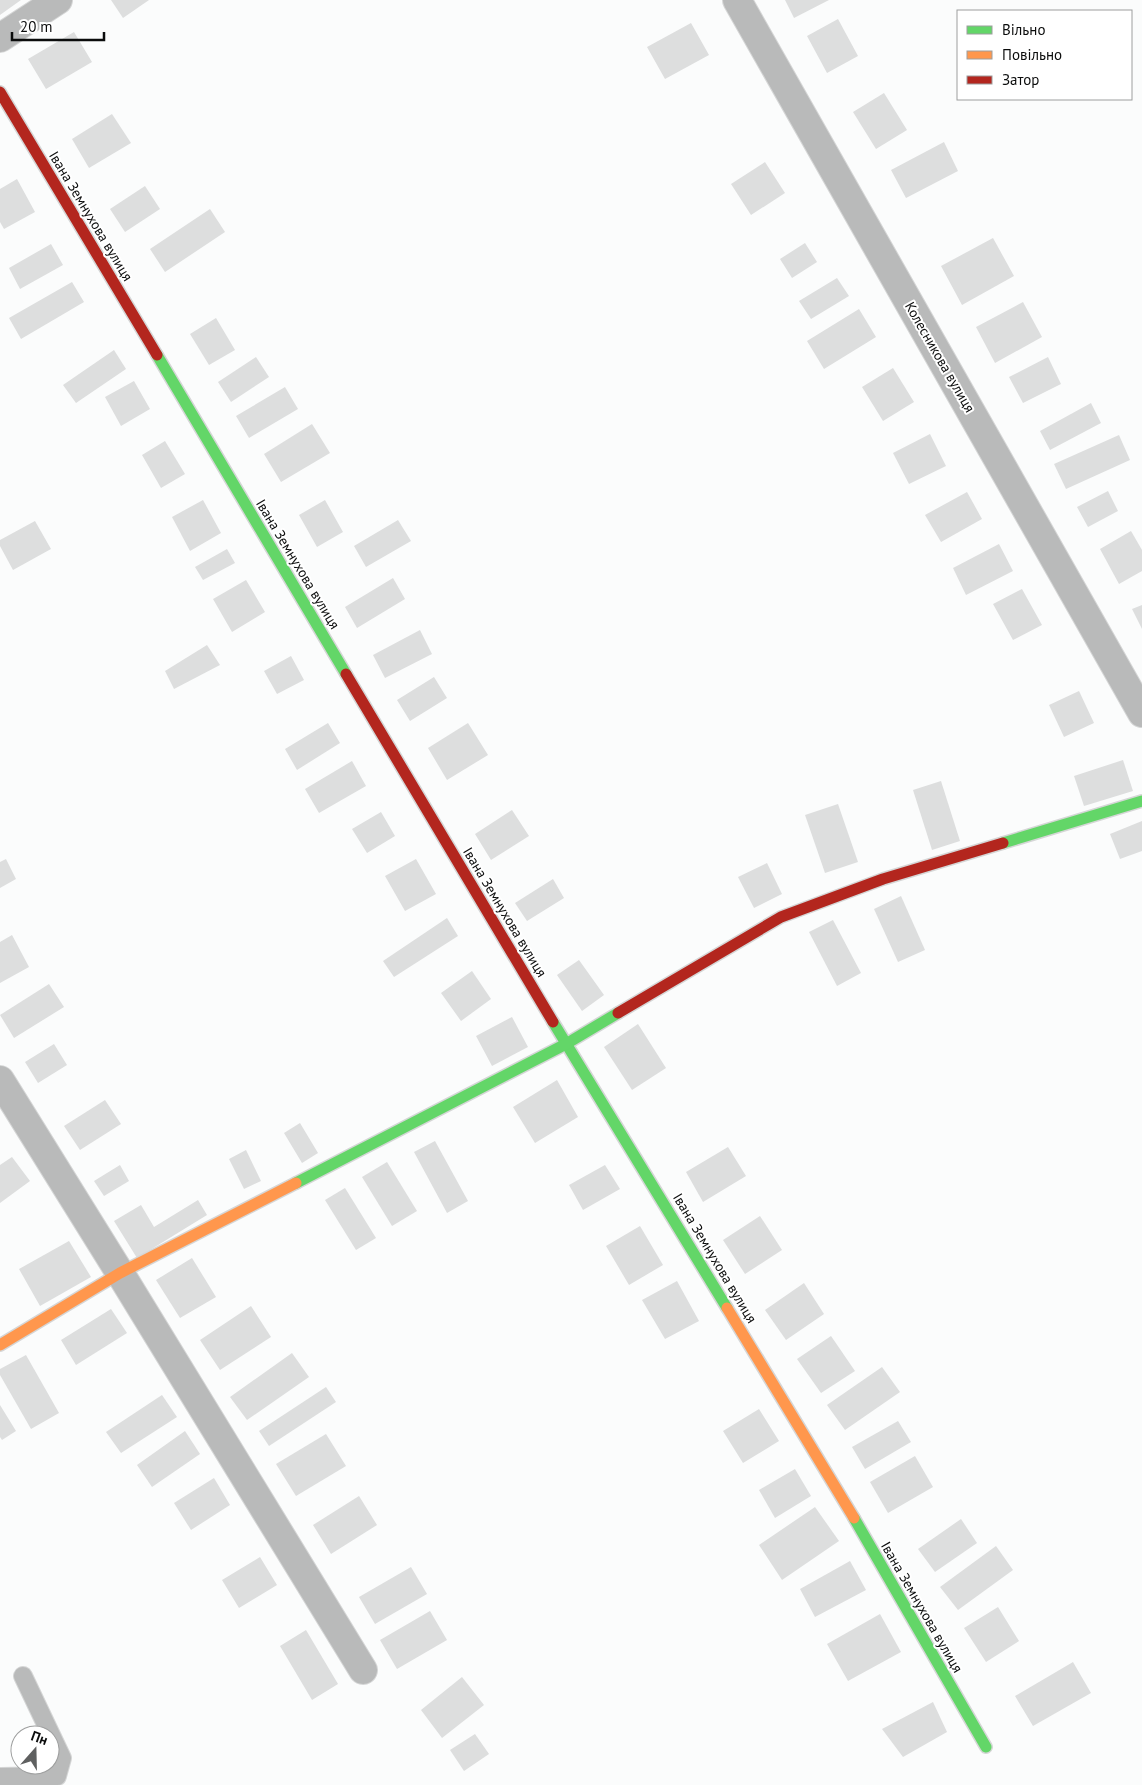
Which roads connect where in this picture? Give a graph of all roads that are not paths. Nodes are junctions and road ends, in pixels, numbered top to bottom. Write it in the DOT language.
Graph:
graph roads {
  1 [pos="58,0"];
  2 [pos="737,0"];
  3 [pos="0,38"];
  4 [pos="0,92"];
  5 [pos="1142,713"];
  6 [pos="1142,801"];
  7 [pos="566,1044"];
  8 [pos="0,1080"];
  9 [pos="120,1273"];
  10 [pos="0,1345"];
  11 [pos="363,1670"];
  12 [pos="23,1676"];
  13 [pos="986,1747"];
  14 [pos="0,1777"];
  1 -- 3 [label="street"];
  2 -- 5 [label="street, Колесникова вулиця"];
  4 -- 7 [label="street, Івана Земнухова вулиця"];
  6 -- 7 [label="street"];
  7 -- 9 [label="street"];
  7 -- 13 [label="street, Івана Земнухова вулиця"];
  8 -- 9 [label="street"];
  9 -- 10 [label="street"];
  9 -- 11 [label="street"];
  12 -- 14 [label="lane"];
}
